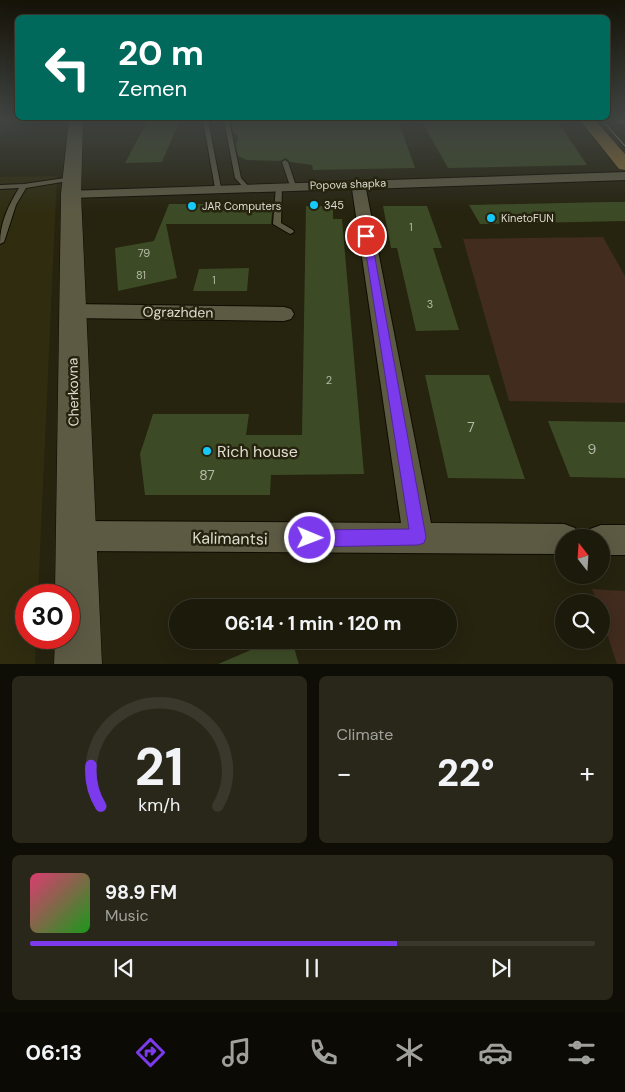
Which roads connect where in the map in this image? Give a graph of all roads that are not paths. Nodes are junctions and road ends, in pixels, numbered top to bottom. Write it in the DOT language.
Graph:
graph roads {
  1 [pos="74,151"];
  2 [pos="211,151"];
  3 [pos="232,151"];
  4 [pos="613,151"];
  5 [pos="285,162"];
  6 [pos="625,165"];
  7 [pos="625,176"];
  8 [pos="358,184"];
  9 [pos="0,186"];
  10 [pos="24,186"];
  11 [pos="286,186"];
  12 [pos="71,187"];
  13 [pos="246,187"];
  14 [pos="218,188"];
  15 [pos="290,232"];
  16 [pos="0,242"];
  17 [pos="71,311"];
  18 [pos="284,314"];
  19 [pos="77,536"];
  20 [pos="418,537"];
  21 [pos="555,539"];
  22 [pos="610,540"];
  23 [pos="625,540"];
  24 [pos="78,664"];
  1 -- 12 [label="street, Cherkovna"];
  2 -- 14 [label="lane"];
  3 -- 13 [label="lane"];
  4 -- 6 [label="main road"];
  5 -- 11 [label="lane"];
  7 -- 8 [label="street, Popova shapka"];
  8 -- 11 [label="street, Popova shapka"];
  8 -- 20 [label="street"];
  9 -- 10 [label="lane"];
  10 -- 12 [label="lane"];
  10 -- 16 [label="lane"];
  11 -- 13 [label="street, Popova shapka"];
  11 -- 15 [label="lane"];
  12 -- 14 [label="street, Popova shapka"];
  12 -- 17 [label="street, Cherkovna"];
  13 -- 14 [label="street, Popova shapka"];
  17 -- 18 [label="street, Ograzhden"];
  17 -- 19 [label="street, Cherkovna"];
  19 -- 20 [label="street, Kalimantsi"];
  19 -- 24 [label="street, Cherkovna"];
  20 -- 21 [label="street, Kalimantsi"];
  22 -- 23 [label="street"];
}
